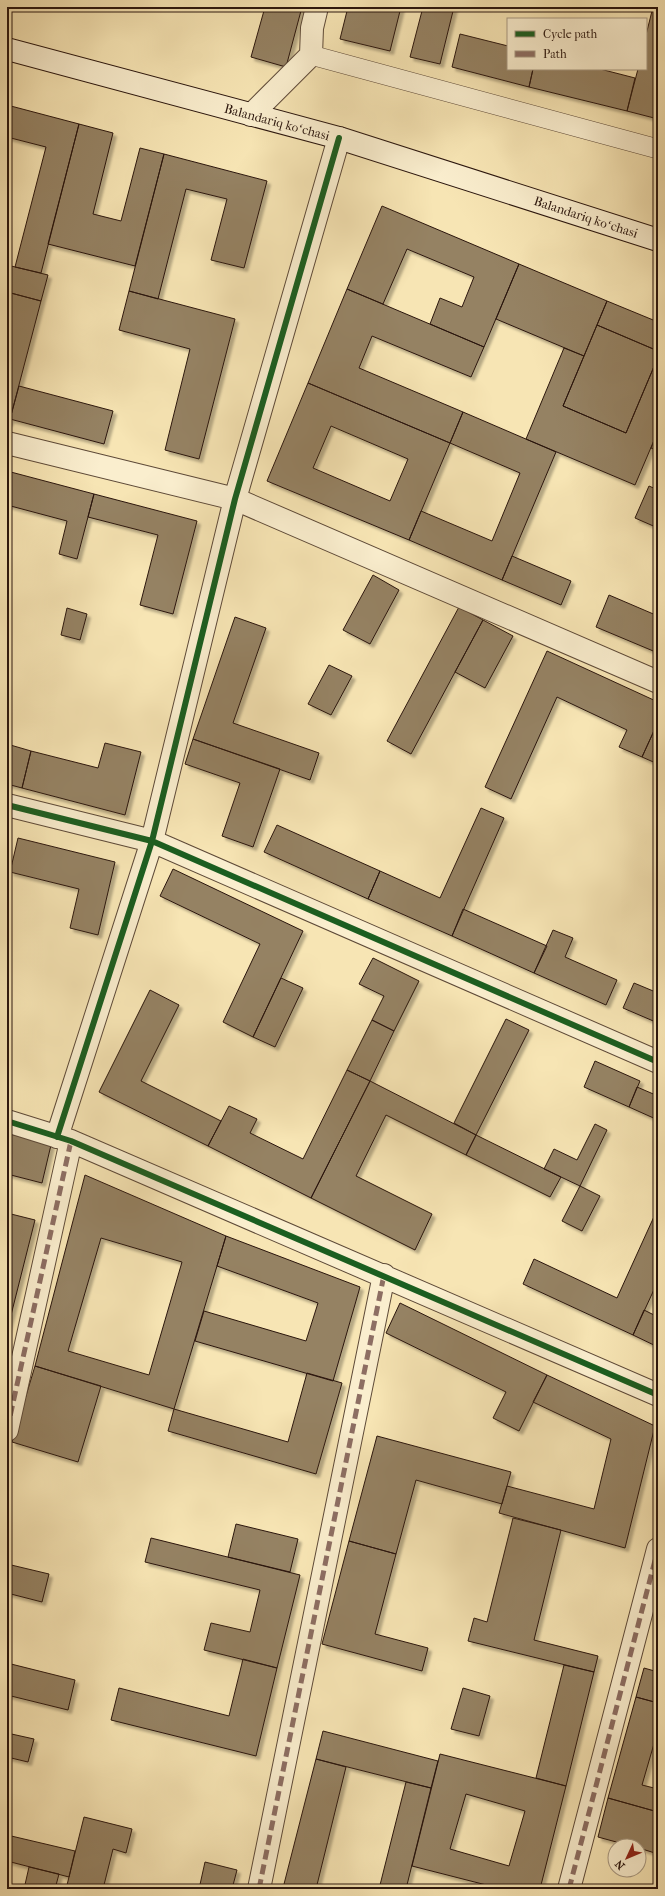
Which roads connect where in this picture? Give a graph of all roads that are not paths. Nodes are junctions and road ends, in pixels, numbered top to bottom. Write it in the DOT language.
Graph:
graph roads {
  1 [pos="317,7"];
  2 [pos="7,49"];
  3 [pos="311,55"];
  4 [pos="251,115"];
  5 [pos="339,138"];
  6 [pos="658,149"];
  7 [pos="658,240"];
  8 [pos="7,442"];
  9 [pos="235,499"];
  10 [pos="658,682"];
  11 [pos="7,805"];
  12 [pos="152,841"];
  13 [pos="658,1062"];
  14 [pos="7,1121"];
  15 [pos="64,1139"];
  16 [pos="384,1275"];
  17 [pos="658,1395"];
  18 [pos="7,1430"];
  19 [pos="658,1549"];
  20 [pos="259,1889"];
  21 [pos="569,1889"];
  1 -- 3 [label="street"];
  2 -- 4 [label="street, Balandariq koʻchasi"];
  3 -- 4 [label="street"];
  3 -- 6 [label="lane"];
  4 -- 5 [label="street, Balandariq koʻchasi"];
  5 -- 7 [label="street, Balandariq koʻchasi"];
  5 -- 9 [label="street"];
  8 -- 9 [label="street"];
  9 -- 10 [label="street"];
  9 -- 12 [label="street"];
  11 -- 12 [label="street"];
  12 -- 13 [label="street"];
  12 -- 15 [label="street"];
  14 -- 15 [label="street"];
  15 -- 16 [label="street"];
  15 -- 18 [label="street"];
  16 -- 17 [label="street"];
  16 -- 20 [label="street"];
  19 -- 21 [label="street"];
}
